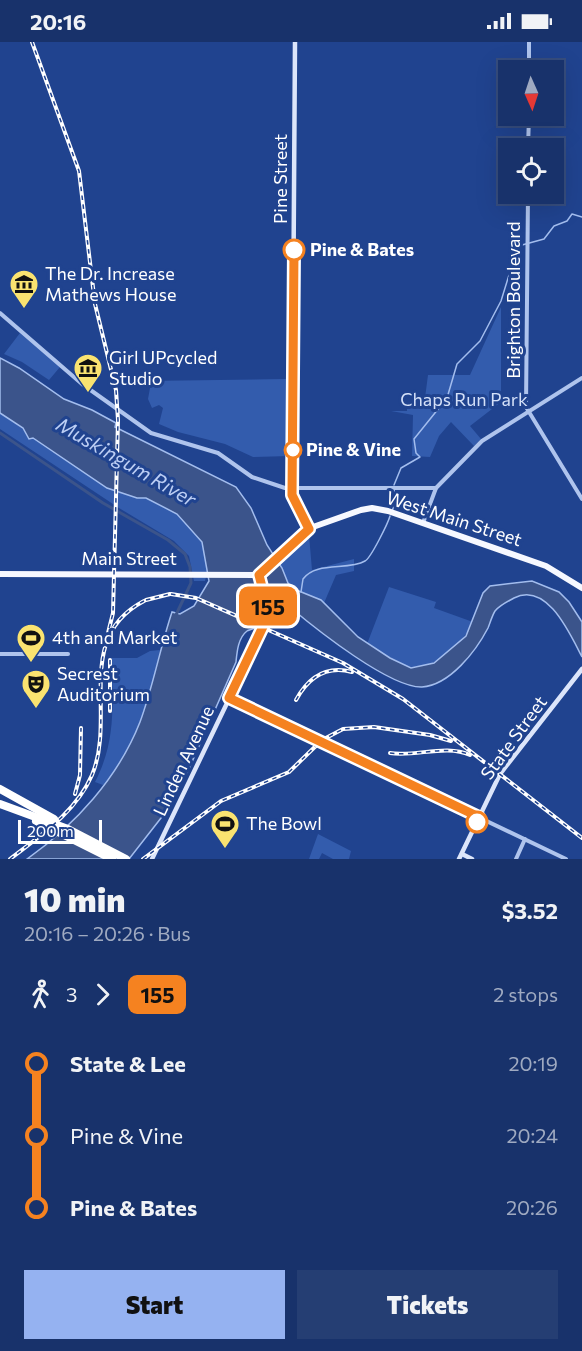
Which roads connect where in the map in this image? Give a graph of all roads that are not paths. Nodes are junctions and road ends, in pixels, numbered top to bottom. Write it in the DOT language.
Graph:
graph roads {
  1 [pos="295,42"];
  2 [pos="529,42"];
  3 [pos="529,60"];
  4 [pos="528,204"];
  5 [pos="0,313"];
  6 [pos="582,378"];
  7 [pos="528,411"];
  8 [pos="292,488"];
  9 [pos="436,488"];
  10 [pos="582,499"];
  11 [pos="423,523"];
  12 [pos="309,529"];
  13 [pos="0,574"];
  14 [pos="259,575"];
  15 [pos="582,588"];
  16 [pos="0,654"];
  17 [pos="68,654"];
  18 [pos="580,671"];
  19 [pos="229,698"];
  20 [pos="0,789"];
  21 [pos="0,804"];
  22 [pos="0,808"];
  23 [pos="479,817"];
  24 [pos="44,819"];
  25 [pos="525,839"];
  26 [pos="460,856"];
  27 [pos="112,859"];
  28 [pos="126,859"];
  29 [pos="152,859"];
  30 [pos="472,859"];
  31 [pos="516,859"];
  32 [pos="566,859"];
  1 -- 8 [label="main road, Pine Street"];
  2 -- 3 [label="street"];
  4 -- 7 [label="street, Brighton Boulevard"];
  5 -- 8 [label="street"];
  6 -- 7 [label="street"];
  7 -- 9 [label="street"];
  7 -- 10 [label="street"];
  8 -- 9 [label="street"];
  8 -- 12 [label="main road, Pine Street"];
  9 -- 11 [label="street"];
  11 -- 12 [label="main road, West Main Street"];
  11 -- 15 [label="main road, West Main Street"];
  12 -- 14 [label="main road, West Main Street"];
  13 -- 14 [label="main road, Main Street"];
  14 -- 19 [label="main road, Linden Avenue"];
  16 -- 17 [label="street"];
  18 -- 23 [label="main road, State Street"];
  19 -- 23 [label="street"];
  19 -- 29 [label="main road, Linden Avenue"];
  20 -- 24 [label="highway"];
  21 -- 24 [label="highway"];
  22 -- 24 [label="highway"];
  23 -- 25 [label="street"];
  23 -- 26 [label="main road, State Street"];
  24 -- 27 [label="highway"];
  24 -- 28 [label="highway"];
  25 -- 31 [label="street"];
  25 -- 32 [label="street"];
  26 -- 30 [label="main road"];
}
